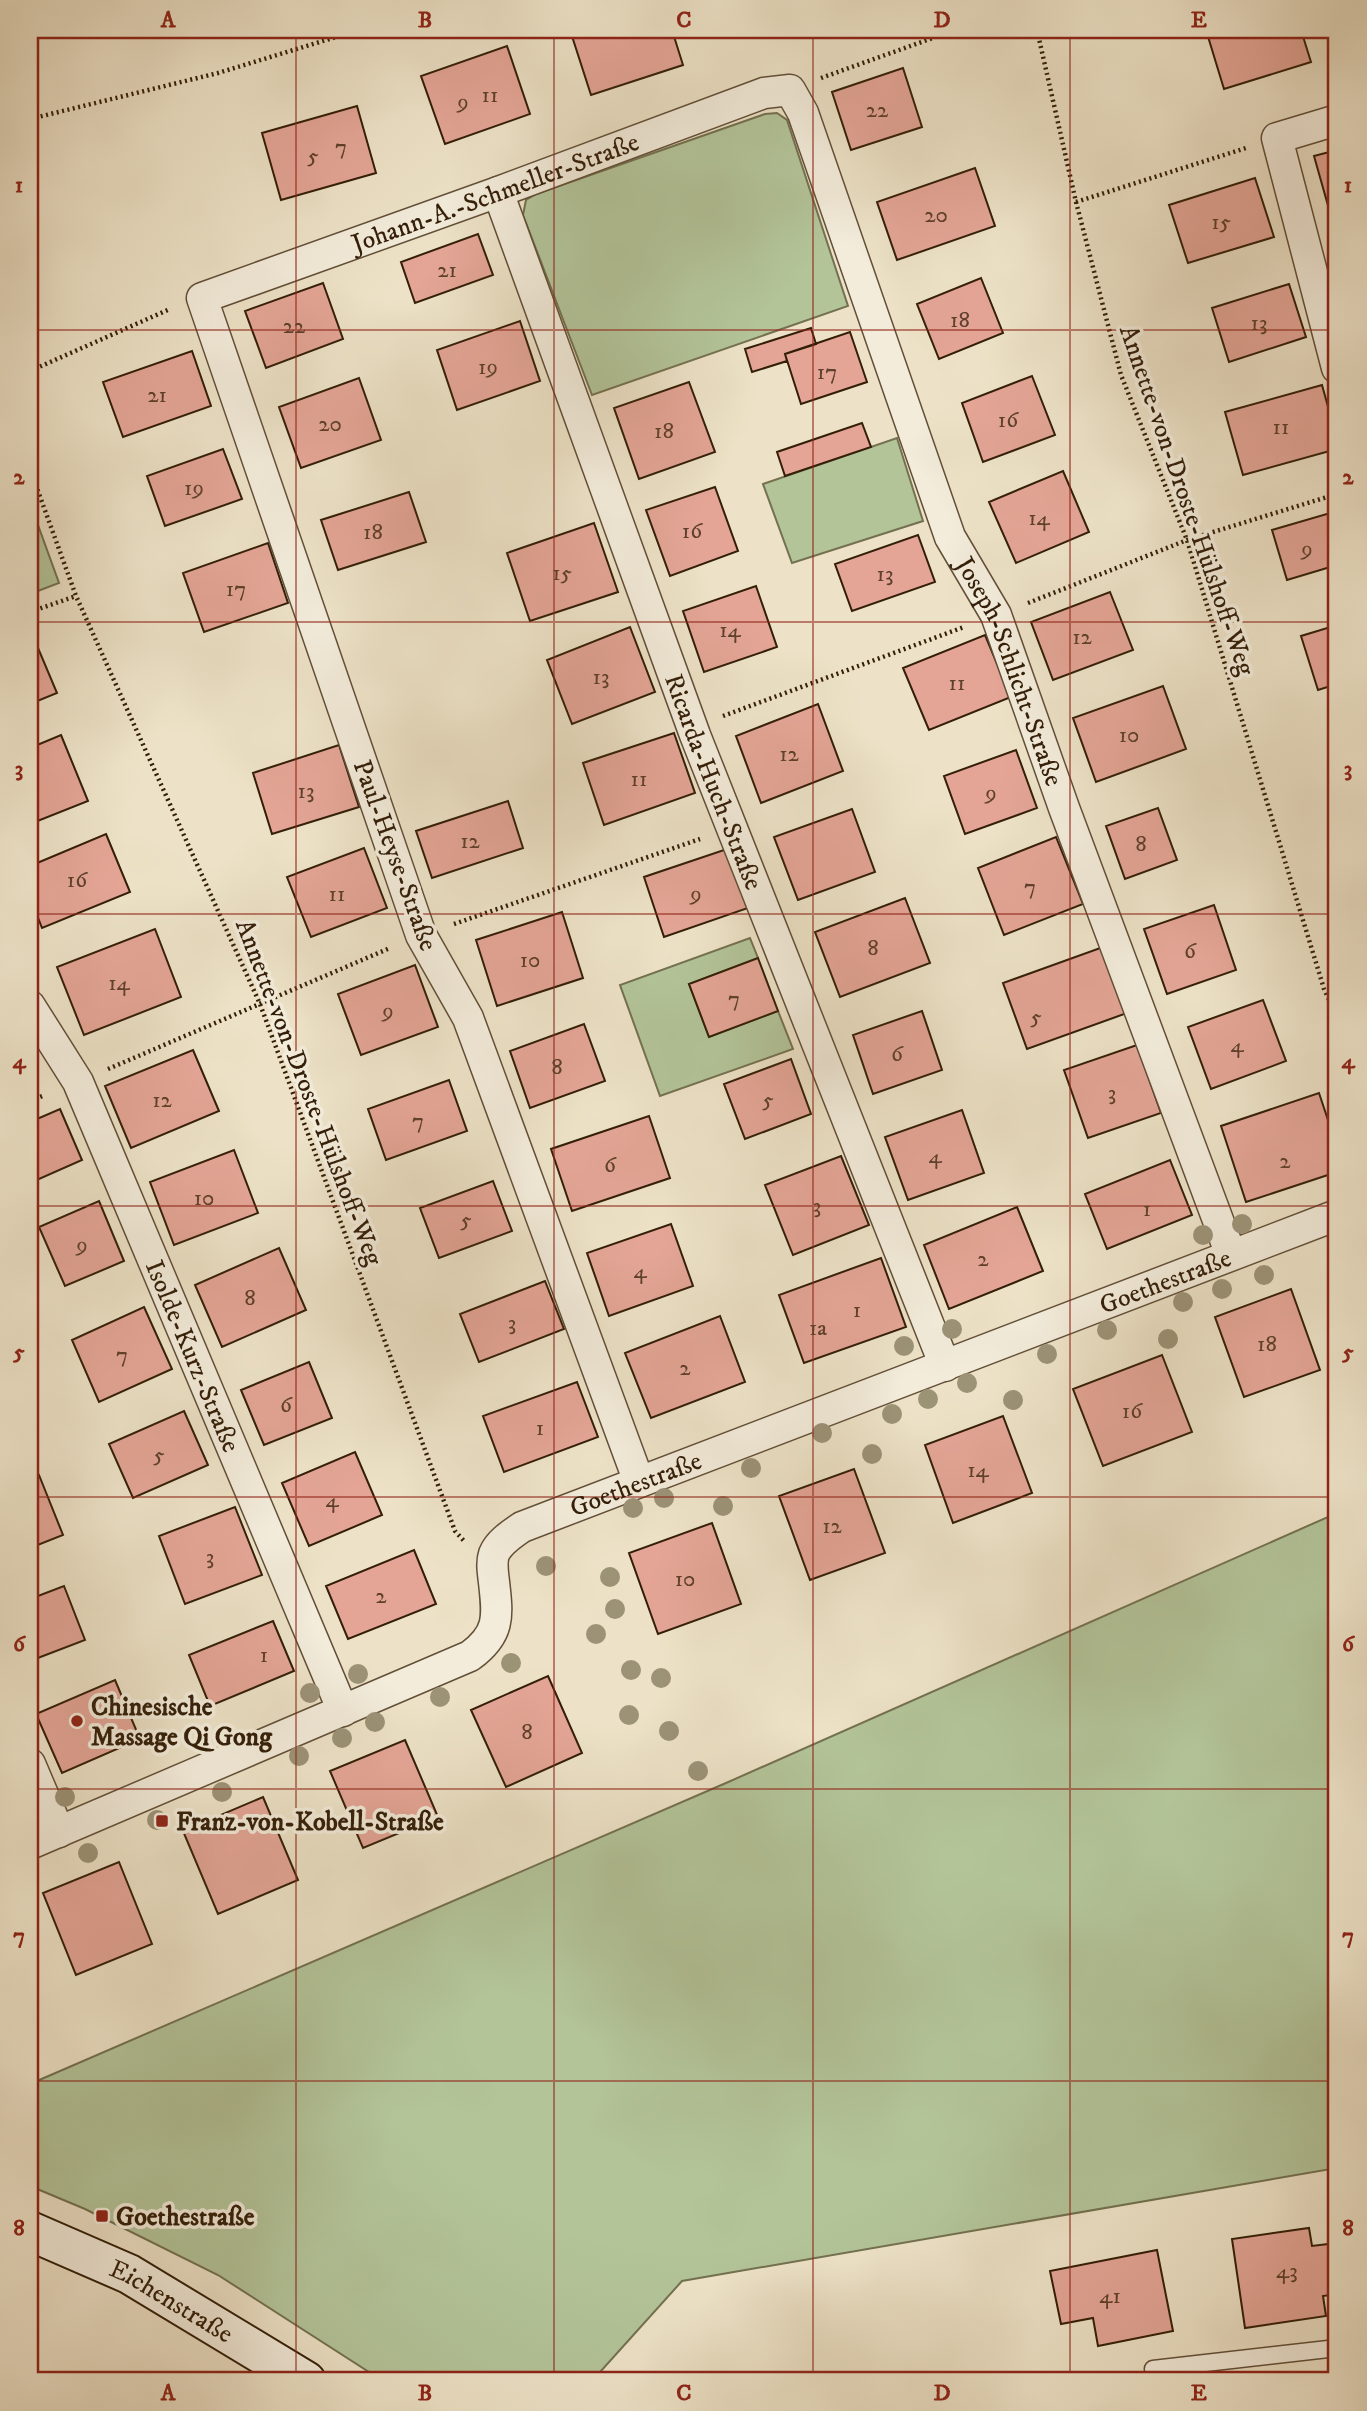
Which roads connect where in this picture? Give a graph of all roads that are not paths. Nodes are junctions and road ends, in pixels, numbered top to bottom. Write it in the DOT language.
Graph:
graph roads {
  1 [pos="790,90"];
  2 [pos="1337,120"];
  3 [pos="498,192"];
  4 [pos="202,298"];
  5 [pos="1337,368"];
  6 [pos="30,1006"];
  7 [pos="1337,1215"];
  8 [pos="1231,1255"];
  9 [pos="945,1366"];
  10 [pos="639,1482"];
  11 [pos="343,1711"];
  12 [pos="30,1764"];
  13 [pos="59,1832"];
  14 [pos="30,1844"];
  15 [pos="30,2231"];
  16 [pos="1337,2348"];
  17 [pos="1153,2369"];
  18 [pos="306,2381"];
  1 -- 3 [label="street, Johann-A.-Schmeller-Straße"];
  1 -- 8 [label="street, Joseph-Schlicht-Straße"];
  2 -- 5 [label="street"];
  3 -- 4 [label="street, Johann-A.-Schmeller-Straße"];
  3 -- 9 [label="street, Ricarda-Huch-Straße"];
  4 -- 10 [label="street, Paul-Heyse-Straße"];
  6 -- 11 [label="street, Isolde-Kurz-Straße"];
  7 -- 8 [label="street, Goethestraße"];
  8 -- 9 [label="street, Goethestraße"];
  9 -- 10 [label="street, Goethestraße"];
  10 -- 11 [label="street, Goethestraße"];
  11 -- 13 [label="street"];
  12 -- 13 [label="street"];
  13 -- 14 [label="street"];
  15 -- 18 [label="street, Eichenstraße"];
  16 -- 17 [label="lane"];
}
